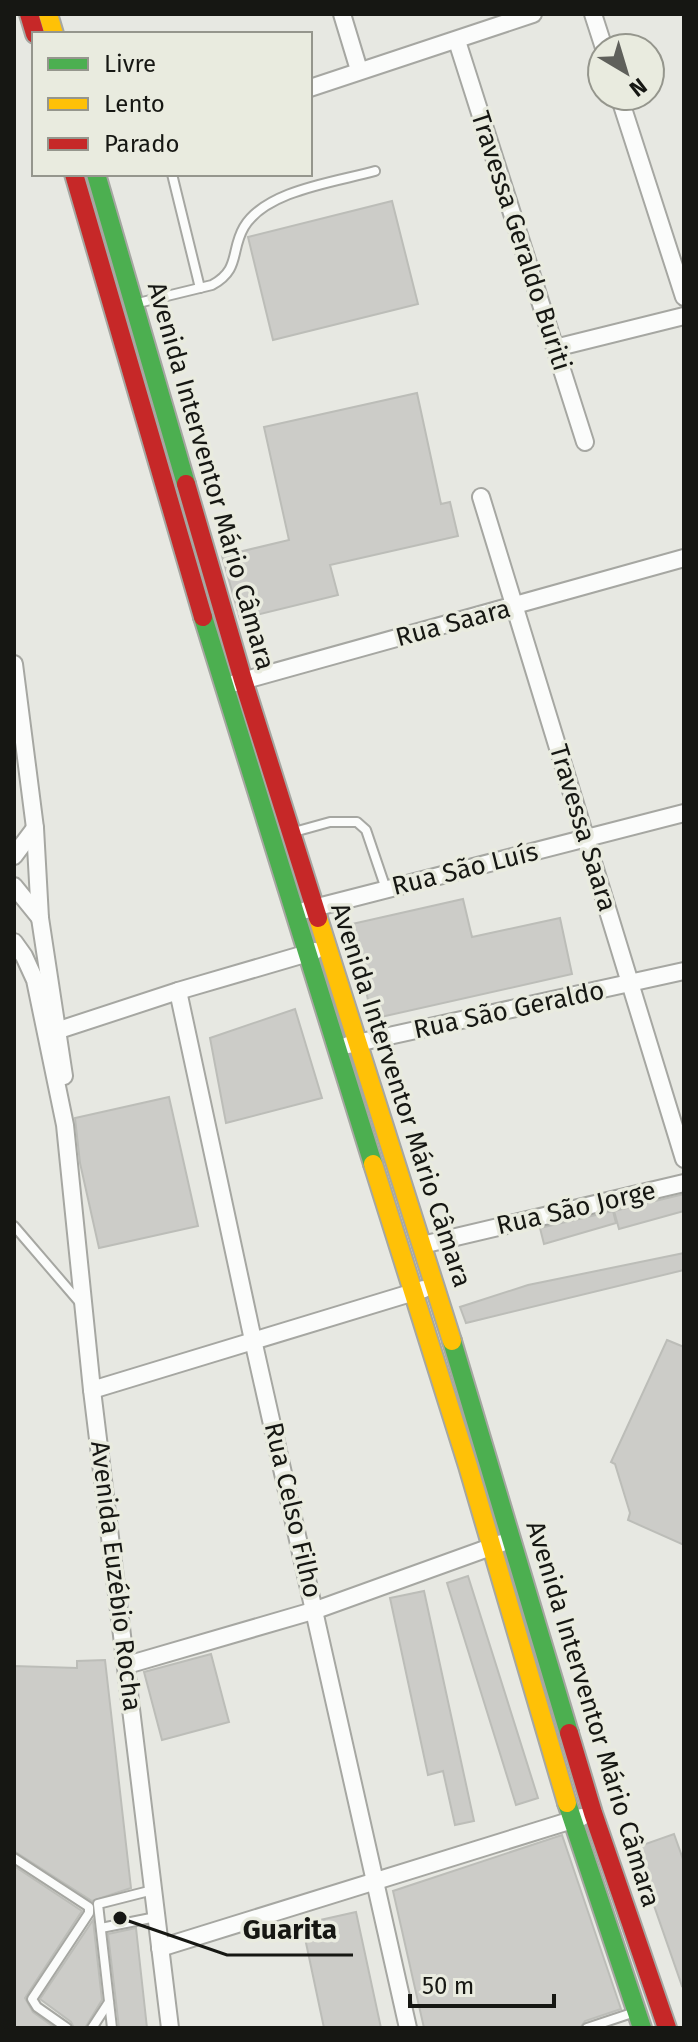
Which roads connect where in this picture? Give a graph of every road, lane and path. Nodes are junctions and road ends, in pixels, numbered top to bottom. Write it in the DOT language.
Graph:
graph roads {
  1 [pos="342,14"];
  2 [pos="533,14"];
  3 [pos="457,41"];
  4 [pos="359,70"];
  5 [pos="312,87"];
  6 [pos="624,112"];
  7 [pos="375,171"];
  8 [pos="75,176"];
  9 [pos="97,176"];
  10 [pos="172,176"];
  11 [pos="200,288"];
  12 [pos="684,297"];
  13 [pos="134,304"];
  14 [pos="684,316"];
  15 [pos="555,348"];
  16 [pos="585,442"];
  17 [pos="177,457"];
  18 [pos="157,460"];
  19 [pos="481,497"];
  20 [pos="684,558"];
  21 [pos="515,606"];
  22 [pos="14,664"];
  23 [pos="243,680"];
  24 [pos="223,687"];
  25 [pos="684,813"];
  26 [pos="35,828"];
  27 [pos="291,833"];
  28 [pos="586,838"];
  29 [pos="270,840"];
  30 [pos="14,856"];
  31 [pos="14,886"];
  32 [pos="386,889"];
  33 [pos="314,908"];
  34 [pos="293,913"];
  35 [pos="40,918"];
  36 [pos="14,942"];
  37 [pos="327,948"];
  38 [pos="306,953"];
  39 [pos="684,971"];
  40 [pos="630,984"];
  41 [pos="178,991"];
  42 [pos="51,1032"];
  43 [pos="356,1043"];
  44 [pos="334,1048"];
  45 [pos="684,1159"];
  46 [pos="684,1183"];
  47 [pos="14,1226"];
  48 [pos="422,1245"];
  49 [pos="434,1286"];
  50 [pos="412,1293"];
  51 [pos="84,1308"];
  52 [pos="253,1340"];
  53 [pos="92,1390"];
  54 [pos="511,1541"];
  55 [pos="492,1547"];
  56 [pos="316,1610"];
  57 [pos="127,1665"];
  58 [pos="593,1813"];
  59 [pos="572,1821"];
  60 [pos="14,1858"];
  61 [pos="374,1880"];
  62 [pos="153,1890"];
  63 [pos="89,1913"];
  64 [pos="100,1916"];
  65 [pos="156,1917"];
  66 [pos="101,1928"];
  67 [pos="160,1948"];
  68 [pos="109,2002"];
  69 [pos="639,2020"];
  70 [pos="67,2028"];
  71 [pos="92,2028"];
  72 [pos="112,2028"];
  73 [pos="170,2028"];
  74 [pos="408,2028"];
  75 [pos="587,2028"];
  76 [pos="667,2028"];
  1 -- 4 [label="street"];
  2 -- 3 [label="street"];
  3 -- 4 [label="street"];
  3 -- 15 [label="street, Travessa Geraldo Buriti"];
  4 -- 5 [label="street"];
  6 -- 12 [label="street"];
  7 -- 11 [label="lane"];
  8 -- 18 [label="main road, Avenida Interventor Mário Câmara"];
  9 -- 13 [label="main road, Avenida Interventor Mário Câmara"];
  10 -- 11 [label="lane"];
  11 -- 13 [label="lane"];
  13 -- 17 [label="main road, Avenida Interventor Mário Câmara"];
  14 -- 15 [label="street"];
  15 -- 16 [label="street, Travessa Geraldo Buriti"];
  17 -- 18 [label="main road"];
  17 -- 23 [label="main road, Avenida Interventor Mário Câmara"];
  18 -- 24 [label="main road, Avenida Interventor Mário Câmara"];
  19 -- 21 [label="street, Travessa Saara"];
  20 -- 21 [label="street, Rua Saara"];
  21 -- 23 [label="street, Rua Saara"];
  21 -- 28 [label="street, Travessa Saara"];
  22 -- 26 [label="street, Avenida Euzébio Rocha"];
  23 -- 24 [label="street, Rua Saara"];
  23 -- 27 [label="main road, Avenida Interventor Mário Câmara"];
  24 -- 29 [label="main road, Avenida Interventor Mário Câmara"];
  25 -- 28 [label="street, Rua São Luís"];
  26 -- 30 [label="street"];
  26 -- 35 [label="street, Avenida Euzébio Rocha"];
  27 -- 29 [label="lane"];
  27 -- 32 [label="lane"];
  27 -- 33 [label="main road, Avenida Interventor Mário Câmara"];
  28 -- 32 [label="street, Rua São Luís"];
  28 -- 40 [label="street, Travessa Saara"];
  29 -- 34 [label="main road, Avenida Interventor Mário Câmara"];
  31 -- 35 [label="street"];
  32 -- 33 [label="street, Rua São Luís"];
  33 -- 34 [label="street, Rua São Luís"];
  33 -- 37 [label="main road, Avenida Interventor Mário Câmara"];
  34 -- 38 [label="main road, Avenida Interventor Mário Câmara"];
  35 -- 42 [label="street, Avenida Euzébio Rocha"];
  36 -- 42 [label="street, Avenida Euzébio Rocha"];
  37 -- 38 [label="street"];
  37 -- 43 [label="main road, Avenida Interventor Mário Câmara"];
  38 -- 41 [label="street"];
  38 -- 44 [label="main road, Avenida Interventor Mário Câmara"];
  39 -- 40 [label="street, Rua São Geraldo"];
  40 -- 43 [label="street, Rua São Geraldo"];
  40 -- 45 [label="street, Travessa Saara"];
  41 -- 42 [label="street"];
  41 -- 52 [label="street, Rua Celso Filho"];
  42 -- 51 [label="street, Avenida Euzébio Rocha"];
  43 -- 44 [label="street, Rua São Geraldo"];
  43 -- 48 [label="main road, Avenida Interventor Mário Câmara"];
  44 -- 50 [label="main road, Avenida Interventor Mário Câmara"];
  46 -- 48 [label="street, Rua São Jorge"];
  47 -- 51 [label="lane"];
  48 -- 49 [label="main road, Avenida Interventor Mário Câmara"];
  49 -- 50 [label="street"];
  49 -- 54 [label="main road, Avenida Interventor Mário Câmara"];
  50 -- 52 [label="street"];
  50 -- 55 [label="main road, Avenida Interventor Mário Câmara"];
  51 -- 53 [label="street, Avenida Euzébio Rocha"];
  52 -- 53 [label="street"];
  52 -- 56 [label="street, Rua Celso Filho"];
  53 -- 57 [label="street, Avenida Euzébio Rocha"];
  54 -- 55 [label="street"];
  54 -- 58 [label="main road, Avenida Interventor Mário Câmara"];
  55 -- 56 [label="street"];
  55 -- 59 [label="main road, Avenida Interventor Mário Câmara"];
  56 -- 57 [label="street"];
  56 -- 61 [label="street, Rua Celso Filho"];
  57 -- 62 [label="street, Avenida Euzébio Rocha"];
  58 -- 59 [label="street"];
  58 -- 76 [label="main road, Avenida Interventor Mário Câmara"];
  59 -- 61 [label="street"];
  59 -- 69 [label="main road, Avenida Interventor Mário Câmara"];
  60 -- 63 [label="lane"];
  61 -- 67 [label="street"];
  61 -- 74 [label="street, Rua Celso Filho"];
  62 -- 64 [label="lane"];
  62 -- 65 [label="street, Avenida Euzébio Rocha"];
  63 -- 64 [label="lane"];
  63 -- 70 [label="lane"];
  64 -- 66 [label="lane"];
  65 -- 66 [label="lane"];
  65 -- 67 [label="street, Avenida Euzébio Rocha"];
  66 -- 68 [label="lane"];
  67 -- 73 [label="street, Avenida Euzébio Rocha"];
  68 -- 71 [label="lane"];
  68 -- 72 [label="lane"];
  69 -- 75 [label="lane"];
}
